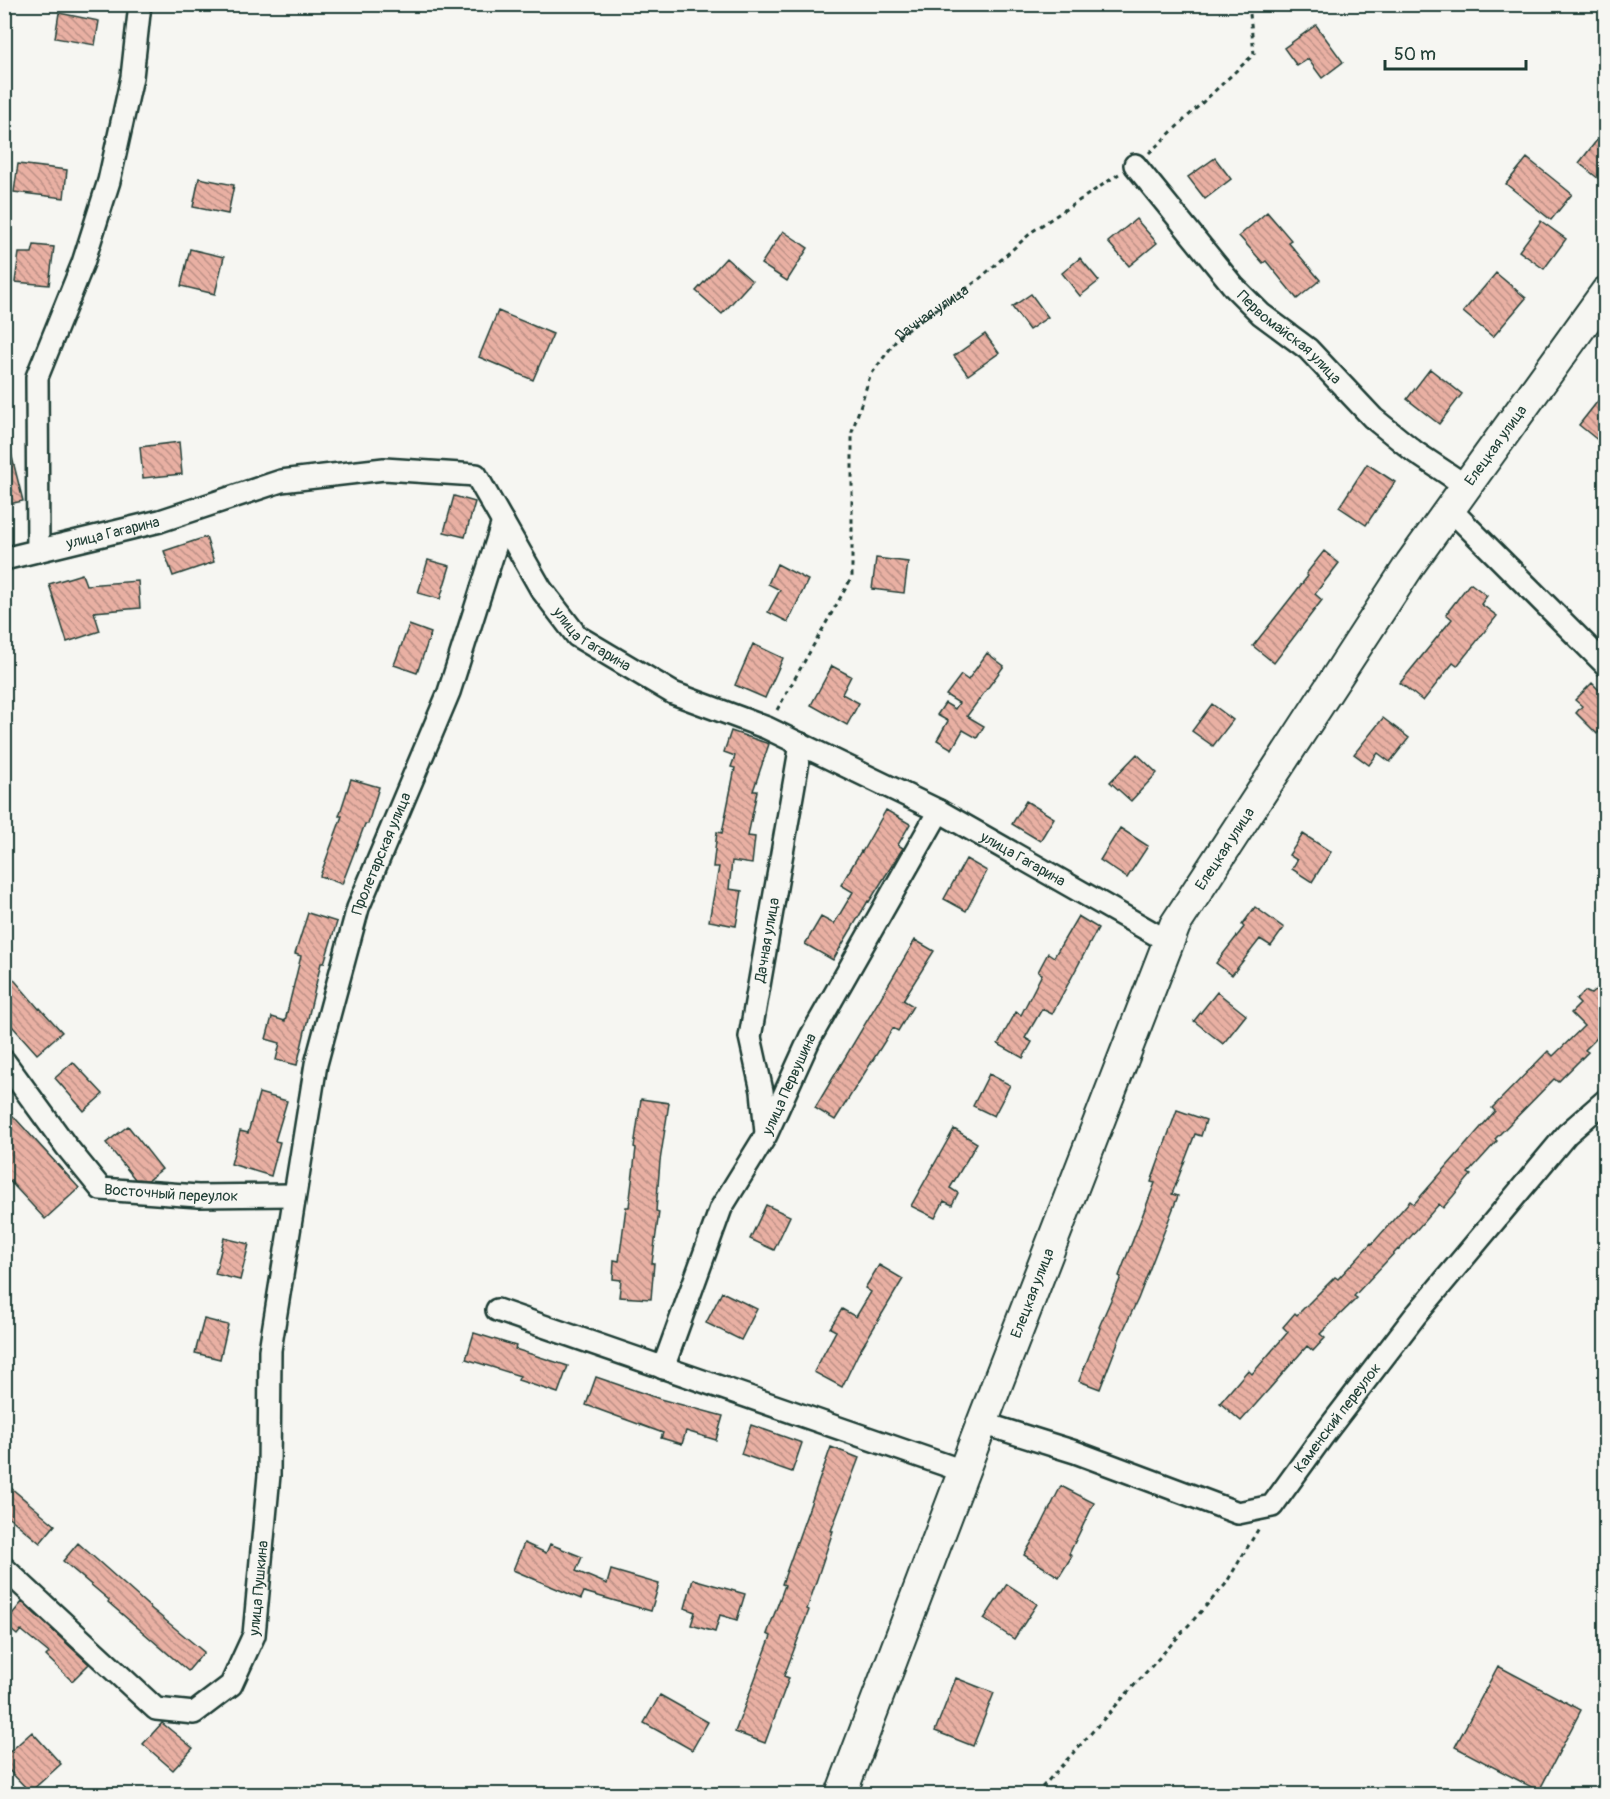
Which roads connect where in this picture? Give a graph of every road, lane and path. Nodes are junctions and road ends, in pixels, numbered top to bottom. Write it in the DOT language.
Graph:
graph roads {
  1 [pos="140,4"];
  2 [pos="1249,4"];
  3 [pos="1135,165"];
  4 [pos="1605,292"];
  5 [pos="1458,498"];
  6 [pos="503,522"];
  7 [pos="38,551"];
  8 [pos="4,559"];
  9 [pos="1605,665"];
  10 [pos="767,728"];
  11 [pos="801,744"];
  12 [pos="939,811"];
  13 [pos="1169,942"];
  14 [pos="4,1061"];
  15 [pos="1605,1100"];
  16 [pos="766,1135"];
  17 [pos="293,1195"];
  18 [pos="497,1310"];
  19 [pos="663,1368"];
  20 [pos="982,1423"];
  21 [pos="963,1471"];
  22 [pos="1272,1506"];
  23 [pos="4,1568"];
  24 [pos="841,1794"];
  25 [pos="1036,1794"];
  1 -- 7 [label="street"];
  2 -- 3 [label="path, Дачная улица"];
  3 -- 5 [label="street, Первомайская улица"];
  3 -- 10 [label="path, Дачная улица"];
  4 -- 5 [label="main road, Елецкая улица"];
  5 -- 9 [label="street, Первомайская улица"];
  5 -- 13 [label="main road, Елецкая улица"];
  6 -- 7 [label="street, улица Гагарина"];
  6 -- 10 [label="street, улица Гагарина"];
  6 -- 17 [label="street, Пролетарская улица"];
  7 -- 8 [label="street, улица Гагарина"];
  10 -- 11 [label="street, улица Гагарина"];
  11 -- 12 [label="street, улица Гагарина"];
  11 -- 16 [label="street, Дачная улица"];
  12 -- 13 [label="street, улица Гагарина"];
  12 -- 16 [label="street, улица Первушина"];
  13 -- 20 [label="main road, Елецкая улица"];
  14 -- 17 [label="street, Восточный переулок"];
  15 -- 22 [label="street, Каменский переулок"];
  16 -- 19 [label="street, улица Первушина"];
  17 -- 23 [label="street, улица Пушкина"];
  18 -- 19 [label="street"];
  19 -- 21 [label="street"];
  20 -- 21 [label="main road, Елецкая улица"];
  20 -- 22 [label="street"];
  21 -- 24 [label="main road, Елецкая улица"];
  22 -- 25 [label="path"];
}
